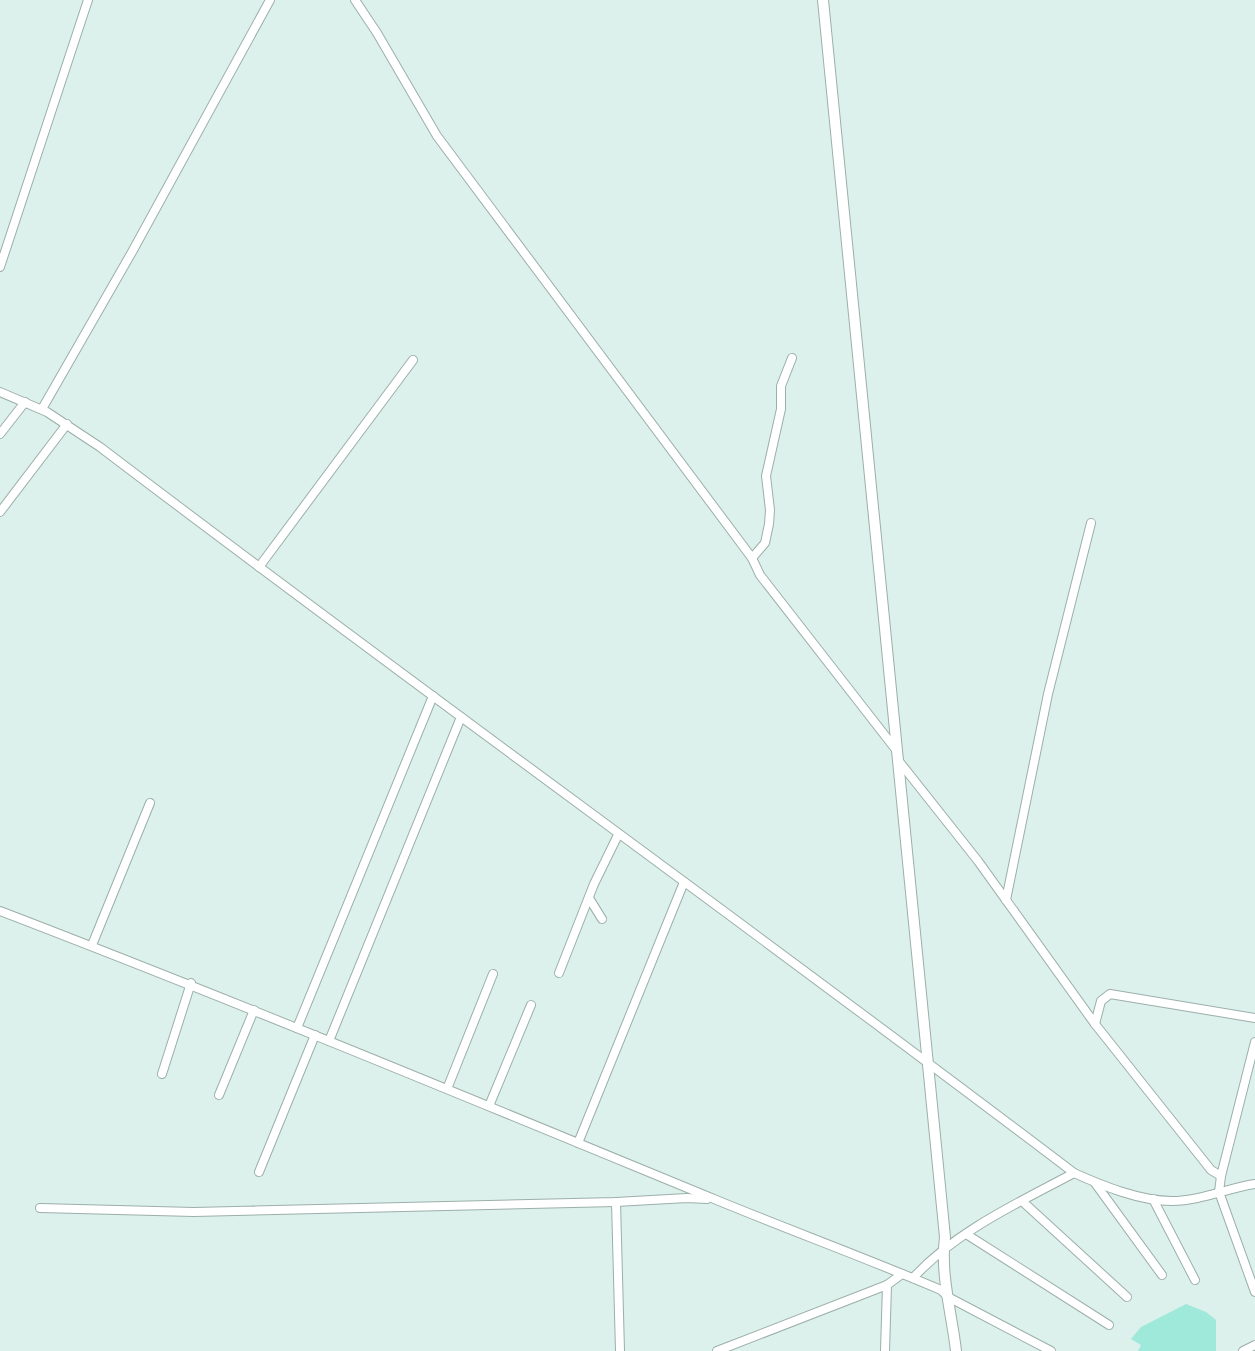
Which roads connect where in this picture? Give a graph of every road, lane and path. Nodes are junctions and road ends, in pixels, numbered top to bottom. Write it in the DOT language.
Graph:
graph roads {
  1 [pos="88,0"];
  2 [pos="270,0"];
  3 [pos="355,0"];
  4 [pos="823,0"];
  5 [pos="0,267"];
  6 [pos="792,358"];
  7 [pos="413,360"];
  8 [pos="0,392"];
  9 [pos="25,402"];
  10 [pos="42,409"];
  11 [pos="67,424"];
  12 [pos="0,434"];
  13 [pos="0,512"];
  14 [pos="1091,523"];
  15 [pos="752,558"];
  16 [pos="259,567"];
  17 [pos="433,696"];
  18 [pos="461,717"];
  19 [pos="898,756"];
  20 [pos="150,803"];
  21 [pos="618,835"];
  22 [pos="684,882"];
  23 [pos="589,898"];
  24 [pos="1005,900"];
  25 [pos="0,911"];
  26 [pos="602,919"];
  27 [pos="92,945"];
  28 [pos="559,973"];
  29 [pos="493,974"];
  30 [pos="191,983"];
  31 [pos="531,1005"];
  32 [pos="254,1010"];
  33 [pos="1255,1018"];
  34 [pos="1095,1024"];
  35 [pos="297,1028"];
  36 [pos="315,1035"];
  37 [pos="329,1041"];
  38 [pos="1255,1042"];
  39 [pos="928,1061"];
  40 [pos="162,1074"];
  41 [pos="447,1089"];
  42 [pos="219,1095"];
  43 [pos="489,1106"];
  44 [pos="578,1143"];
  45 [pos="259,1172"];
  46 [pos="1074,1173"];
  47 [pos="1221,1176"];
  48 [pos="1095,1183"];
  49 [pos="1255,1184"];
  50 [pos="1220,1192"];
  51 [pos="1153,1199"];
  52 [pos="716,1200"];
  53 [pos="1022,1201"];
  54 [pos="616,1202"];
  55 [pos="40,1208"];
  56 [pos="966,1234"];
  57 [pos="946,1244"];
  58 [pos="902,1274"];
  59 [pos="1161,1275"];
  60 [pos="913,1278"];
  61 [pos="1194,1280"];
  62 [pos="886,1285"];
  63 [pos="949,1291"];
  64 [pos="1255,1292"];
  65 [pos="1126,1297"];
  66 [pos="1108,1325"];
  67 [pos="1255,1345"];
  68 [pos="620,1351"];
  69 [pos="717,1351"];
  70 [pos="885,1351"];
  71 [pos="956,1351"];
  72 [pos="1051,1351"];
  73 [pos="1244,1351"];
  1 -- 5 [label="street"];
  2 -- 10 [label="street"];
  3 -- 15 [label="street"];
  4 -- 19 [label="main road"];
  6 -- 15 [label="street"];
  7 -- 16 [label="street"];
  8 -- 9 [label="street"];
  9 -- 10 [label="street"];
  9 -- 12 [label="street"];
  10 -- 11 [label="street"];
  11 -- 13 [label="street"];
  11 -- 16 [label="street"];
  14 -- 24 [label="street"];
  15 -- 19 [label="street"];
  16 -- 17 [label="street"];
  17 -- 18 [label="street"];
  17 -- 35 [label="street"];
  18 -- 21 [label="street"];
  18 -- 37 [label="street"];
  19 -- 24 [label="street"];
  19 -- 39 [label="main road"];
  20 -- 27 [label="street"];
  21 -- 22 [label="street"];
  21 -- 23 [label="street"];
  22 -- 39 [label="street"];
  22 -- 44 [label="street"];
  23 -- 26 [label="street"];
  23 -- 28 [label="street"];
  24 -- 34 [label="street"];
  25 -- 27 [label="street"];
  27 -- 30 [label="street"];
  29 -- 41 [label="street"];
  30 -- 32 [label="street"];
  30 -- 40 [label="street"];
  31 -- 43 [label="street"];
  32 -- 35 [label="street"];
  32 -- 42 [label="street"];
  33 -- 34 [label="street"];
  34 -- 47 [label="street"];
  35 -- 36 [label="street"];
  36 -- 37 [label="street"];
  36 -- 45 [label="street"];
  37 -- 41 [label="street"];
  38 -- 47 [label="street"];
  39 -- 46 [label="street"];
  39 -- 57 [label="main road"];
  41 -- 43 [label="street"];
  43 -- 44 [label="street"];
  44 -- 52 [label="street"];
  46 -- 48 [label="street"];
  46 -- 53 [label="street"];
  47 -- 50 [label="street"];
  48 -- 51 [label="street"];
  48 -- 59 [label="street"];
  49 -- 50 [label="street"];
  50 -- 51 [label="street"];
  50 -- 64 [label="street"];
  51 -- 61 [label="street"];
  52 -- 54 [label="street"];
  52 -- 58 [label="street"];
  53 -- 56 [label="street"];
  53 -- 65 [label="street"];
  54 -- 55 [label="street"];
  54 -- 68 [label="street"];
  56 -- 57 [label="street"];
  56 -- 66 [label="street"];
  57 -- 60 [label="street"];
  57 -- 63 [label="main road"];
  58 -- 60 [label="street"];
  58 -- 62 [label="street"];
  60 -- 63 [label="street"];
  62 -- 69 [label="street"];
  62 -- 70 [label="street"];
  63 -- 71 [label="main road"];
  63 -- 72 [label="street"];
  67 -- 73 [label="street"];
}
